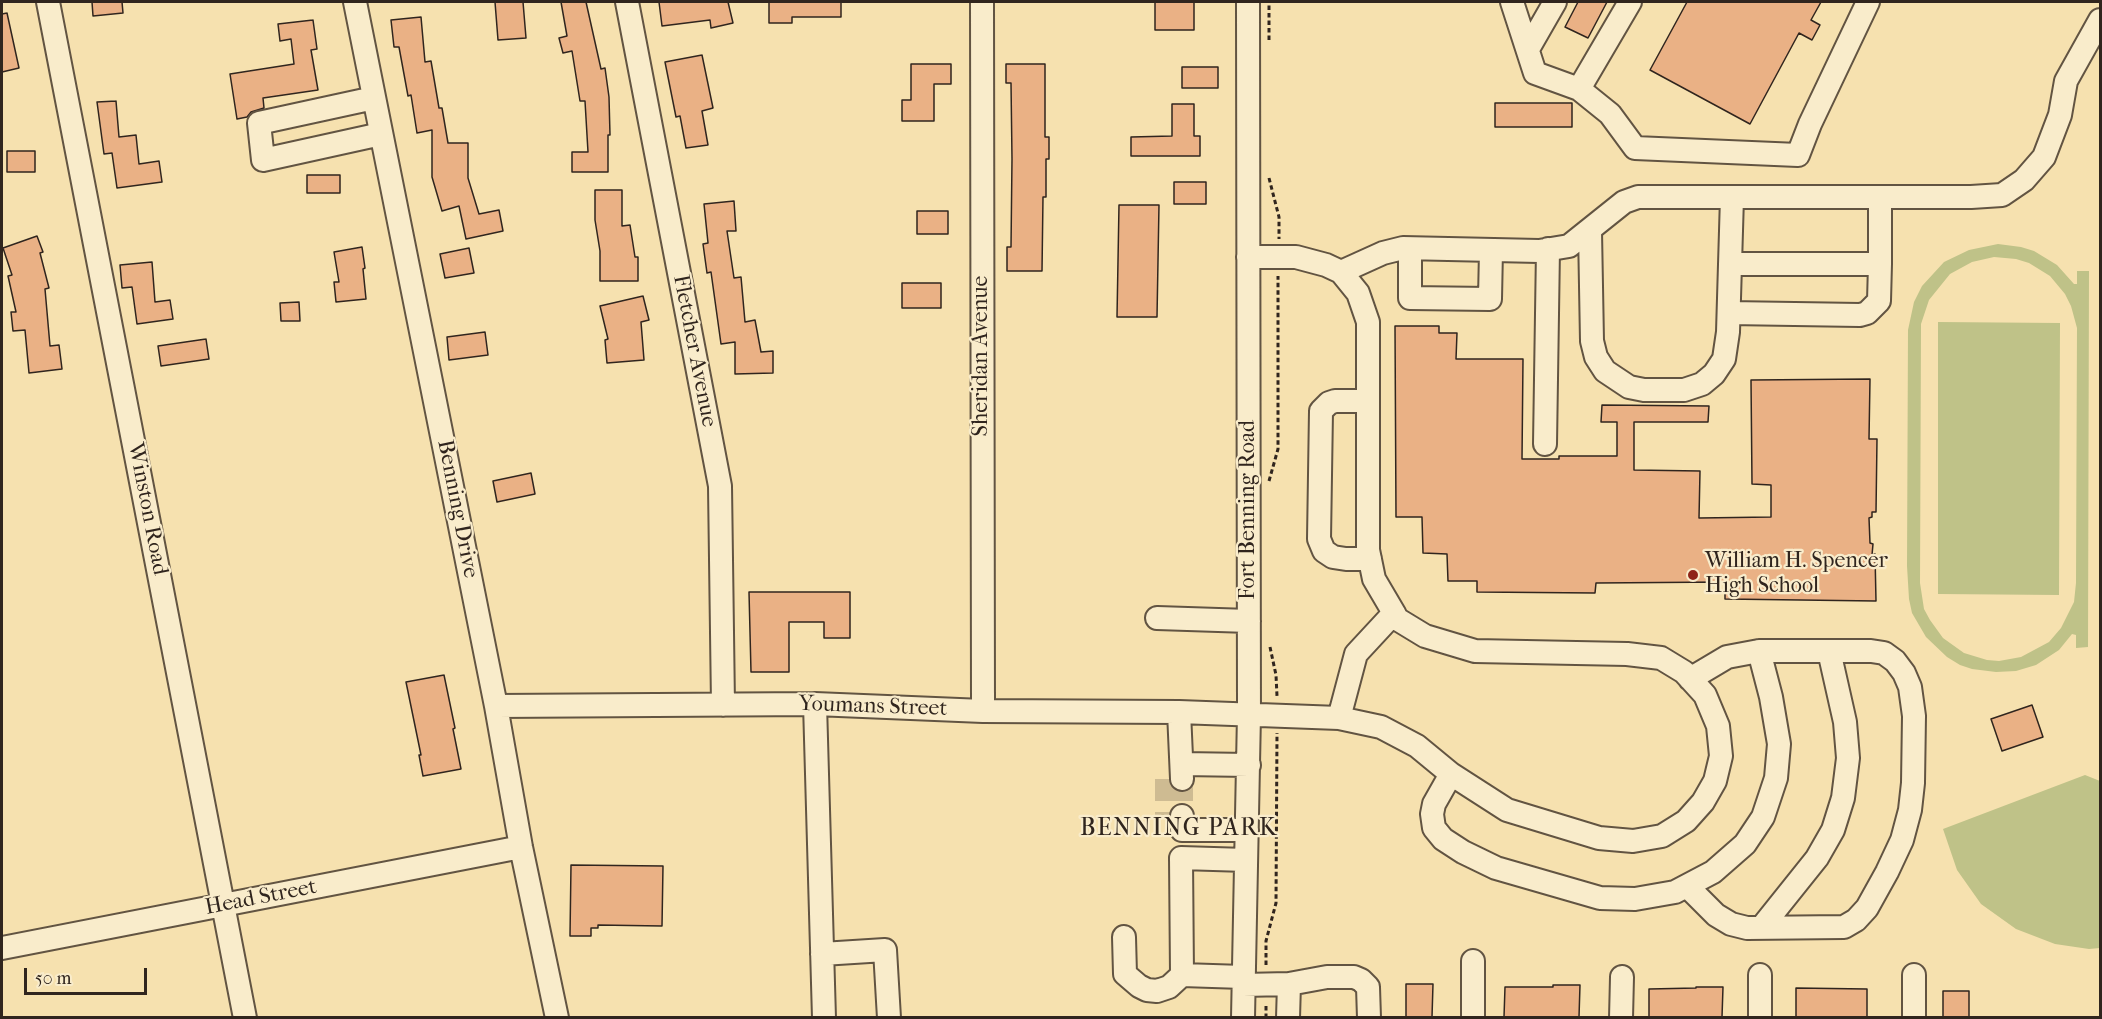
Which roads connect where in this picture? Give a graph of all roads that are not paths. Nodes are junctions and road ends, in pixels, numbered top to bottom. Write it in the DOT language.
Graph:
graph roads {
  1 [pos="48,2"];
  2 [pos="355,2"];
  3 [pos="627,2"];
  4 [pos="982,2"];
  5 [pos="1248,2"];
  6 [pos="1512,2"];
  7 [pos="1555,2"];
  8 [pos="1630,2"];
  9 [pos="1868,2"];
  10 [pos="2100,20"];
  11 [pos="1528,49"];
  12 [pos="1579,89"];
  13 [pos="374,98"];
  14 [pos="381,134"];
  15 [pos="1732,197"];
  16 [pos="1880,197"];
  17 [pos="1590,231"];
  18 [pos="1410,249"];
  19 [pos="1548,249"];
  20 [pos="1491,250"];
  21 [pos="1248,257"];
  22 [pos="1730,264"];
  23 [pos="1880,264"];
  24 [pos="1341,272"];
  25 [pos="1729,313"];
  26 [pos="1368,401"];
  27 [pos="1545,444"];
  28 [pos="1370,559"];
  29 [pos="1394,613"];
  30 [pos="1157,618"];
  31 [pos="1249,621"];
  32 [pos="1759,651"];
  33 [pos="1829,651"];
  34 [pos="1690,679"];
  35 [pos="815,704"];
  36 [pos="723,705"];
  37 [pos="496,706"];
  38 [pos="983,711"];
  39 [pos="1179,712"];
  40 [pos="1250,714"];
  41 [pos="1339,718"];
  42 [pos="1249,765"];
  43 [pos="1450,774"];
  44 [pos="1182,817"];
  45 [pos="1247,830"];
  46 [pos="521,847"];
  47 [pos="1246,860"];
  48 [pos="1687,886"];
  49 [pos="224,906"];
  50 [pos="1761,928"];
  51 [pos="1124,937"];
  52 [pos="2,948"];
  53 [pos="822,954"];
  54 [pos="1473,962"];
  55 [pos="1182,975"];
  56 [pos="1760,975"];
  57 [pos="1914,975"];
  58 [pos="1622,977"];
  59 [pos="1243,981"];
  60 [pos="1289,984"];
  61 [pos="245,1017"];
  62 [pos="557,1017"];
  63 [pos="824,1017"];
  64 [pos="889,1017"];
  65 [pos="1242,1017"];
  66 [pos="1288,1017"];
  67 [pos="1370,1017"];
  68 [pos="1473,1017"];
  69 [pos="1622,1017"];
  70 [pos="1760,1017"];
  71 [pos="1914,1017"];
  1 -- 49 [label="street, Winston Road"];
  2 -- 13 [label="street, Benning Drive"];
  3 -- 36 [label="street, Fletcher Avenue"];
  4 -- 38 [label="street, Sheridan Avenue"];
  5 -- 21 [label="street, Fort Benning Road"];
  6 -- 11 [label="street"];
  7 -- 11 [label="street"];
  8 -- 12 [label="street"];
  9 -- 12 [label="street"];
  10 -- 16 [label="street"];
  11 -- 12 [label="street"];
  13 -- 14 [label="street, Benning Drive"];
  13 -- 14 [label="street"];
  14 -- 37 [label="street, Benning Drive"];
  15 -- 16 [label="street"];
  15 -- 17 [label="street"];
  15 -- 22 [label="street"];
  16 -- 23 [label="street"];
  17 -- 19 [label="street"];
  17 -- 25 [label="street"];
  18 -- 20 [label="street"];
  18 -- 20 [label="street"];
  18 -- 24 [label="street"];
  19 -- 20 [label="street"];
  19 -- 27 [label="street"];
  21 -- 24 [label="street"];
  21 -- 31 [label="street, Fort Benning Road"];
  22 -- 23 [label="street"];
  22 -- 25 [label="street"];
  23 -- 25 [label="street"];
  24 -- 26 [label="street"];
  26 -- 28 [label="street"];
  26 -- 28 [label="street"];
  28 -- 29 [label="street"];
  29 -- 34 [label="street, Youmans Street"];
  29 -- 41 [label="street"];
  30 -- 31 [label="street"];
  31 -- 40 [label="street, Fort Benning Road"];
  32 -- 33 [label="street"];
  32 -- 34 [label="street"];
  32 -- 48 [label="street"];
  33 -- 50 [label="street"];
  33 -- 50 [label="street"];
  34 -- 43 [label="street, Youmans Street"];
  35 -- 36 [label="street, Youmans Street"];
  35 -- 38 [label="street, Youmans Street"];
  35 -- 53 [label="street"];
  36 -- 37 [label="street, Youmans Street"];
  37 -- 46 [label="street, Benning Drive"];
  38 -- 39 [label="street, Youmans Street"];
  39 -- 40 [label="street, Youmans Street"];
  39 -- 42 [label="street"];
  40 -- 41 [label="street, Youmans Street"];
  40 -- 42 [label="street, Fort Benning Road"];
  41 -- 43 [label="street, Youmans Street"];
  42 -- 45 [label="street, Fort Benning Road"];
  43 -- 48 [label="street"];
  44 -- 45 [label="street"];
  45 -- 47 [label="street, Fort Benning Road"];
  46 -- 49 [label="street, Head Street"];
  46 -- 62 [label="street, Benning Drive"];
  47 -- 55 [label="street"];
  47 -- 59 [label="street, Fort Benning Road"];
  48 -- 50 [label="street"];
  49 -- 52 [label="street, Head Street"];
  49 -- 61 [label="street, Winston Road"];
  51 -- 55 [label="street"];
  53 -- 63 [label="street"];
  53 -- 64 [label="street"];
  54 -- 68 [label="street"];
  55 -- 59 [label="street"];
  56 -- 70 [label="street"];
  57 -- 71 [label="street"];
  58 -- 69 [label="street"];
  59 -- 60 [label="street"];
  59 -- 65 [label="street, Fort Benning Road"];
  60 -- 66 [label="street"];
  60 -- 67 [label="street"];
}
